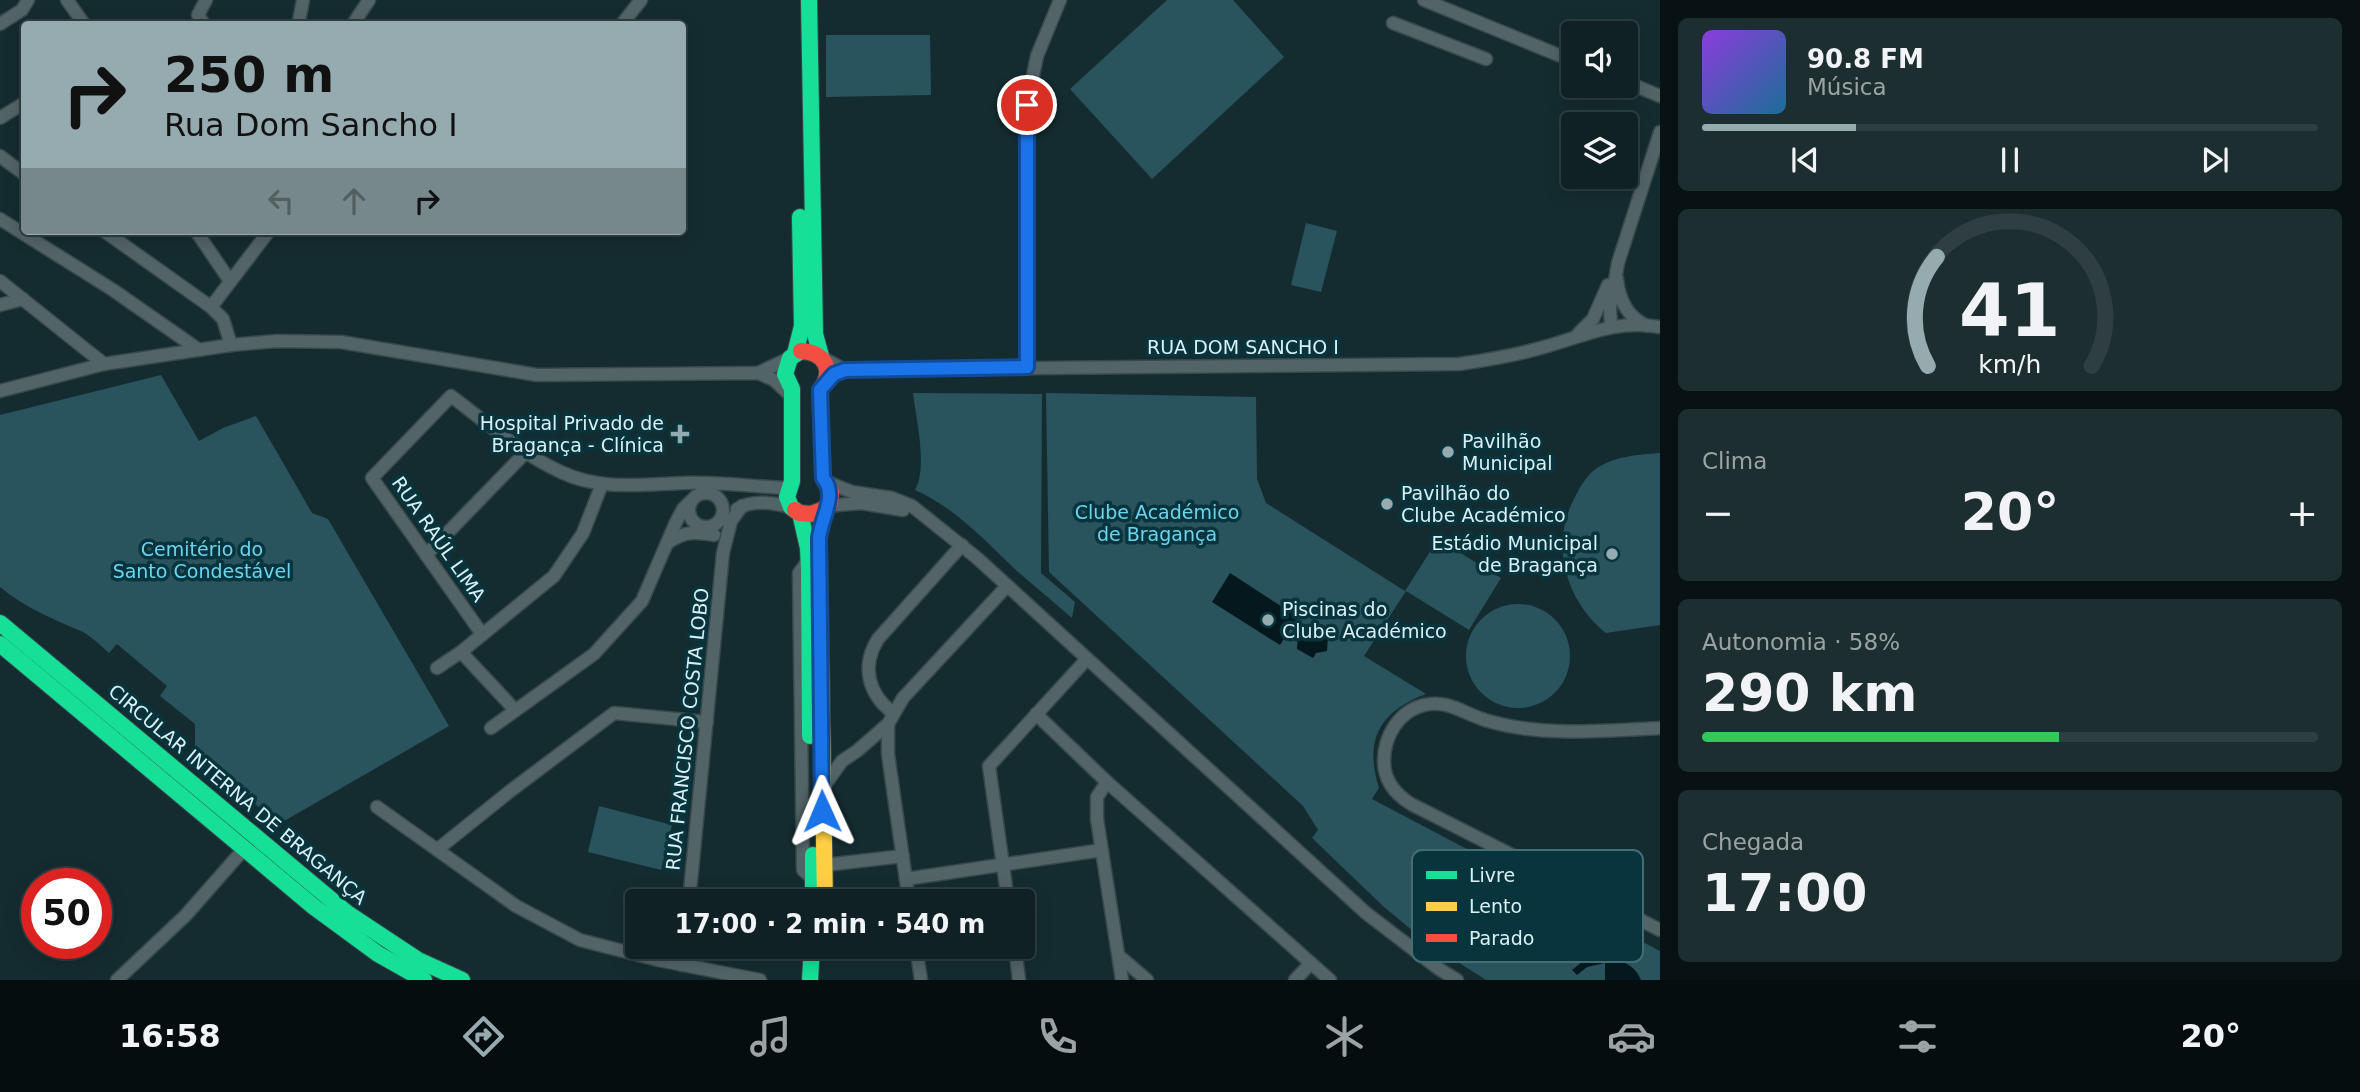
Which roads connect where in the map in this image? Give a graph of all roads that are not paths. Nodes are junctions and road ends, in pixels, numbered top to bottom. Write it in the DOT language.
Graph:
graph roads {
  1 [pos="28,0"];
  2 [pos="67,0"];
  3 [pos="206,0"];
  4 [pos="303,0"];
  5 [pos="369,0"];
  6 [pos="641,0"];
  7 [pos="797,0"];
  8 [pos="809,0"];
  9 [pos="1059,0"];
  10 [pos="1424,0"];
  11 [pos="82,21"];
  12 [pos="202,21"];
  13 [pos="299,21"];
  14 [pos="355,21"];
  15 [pos="624,21"];
  16 [pos="1393,23"];
  17 [pos="0,24"];
  18 [pos="1561,56"];
  19 [pos="1486,59"];
  20 [pos="1638,87"];
  21 [pos="1660,96"];
  22 [pos="21,105"];
  23 [pos="0,118"];
  24 [pos="1660,132"];
  25 [pos="0,156"];
  26 [pos="21,172"];
  27 [pos="0,219"];
  28 [pos="21,232"];
  29 [pos="25,235"];
  30 [pos="116,235"];
  31 [pos="199,235"];
  32 [pos="266,235"];
  33 [pos="1616,273"];
  34 [pos="0,281"];
  35 [pos="230,281"];
  36 [pos="23,299"];
  37 [pos="0,305"];
  38 [pos="211,307"];
  39 [pos="1611,327"];
  40 [pos="1654,327"];
  41 [pos="1576,335"];
  42 [pos="231,345"];
  43 [pos="199,350"];
  44 [pos="792,356"];
  45 [pos="822,357"];
  46 [pos="104,364"];
  47 [pos="1027,367"];
  48 [pos="845,370"];
  49 [pos="758,373"];
  50 [pos="828,380"];
  51 [pos="0,391"];
  52 [pos="792,397"];
  53 [pos="527,452"];
  54 [pos="827,482"];
  55 [pos="602,484"];
  56 [pos="723,485"];
  57 [pos="663,486"];
  58 [pos="788,488"];
  59 [pos="711,493"];
  60 [pos="688,506"];
  61 [pos="742,506"];
  62 [pos="826,507"];
  63 [pos="796,510"];
  64 [pos="719,522"];
  65 [pos="939,526"];
  66 [pos="704,531"];
  67 [pos="669,542"];
  68 [pos="962,545"];
  69 [pos="426,555"];
  70 [pos="723,561"];
  71 [pos="1007,586"];
  72 [pos="0,623"];
  73 [pos="482,634"];
  74 [pos="0,644"];
  75 [pos="461,652"];
  76 [pos="1086,660"];
  77 [pos="437,668"];
  78 [pos="515,710"];
  79 [pos="1036,714"];
  80 [pos="890,719"];
  81 [pos="707,722"];
  82 [pos="491,728"];
  83 [pos="1660,728"];
  84 [pos="821,748"];
  85 [pos="842,761"];
  86 [pos="1107,782"];
  87 [pos="822,789"];
  88 [pos="377,807"];
  89 [pos="244,849"];
  90 [pos="438,849"];
  91 [pos="1102,850"];
  92 [pos="1502,850"];
  93 [pos="903,856"];
  94 [pos="825,865"];
  95 [pos="1003,865"];
  96 [pos="906,879"];
  97 [pos="690,889"];
  98 [pos="813,889"];
  99 [pos="825,889"];
  100 [pos="907,889"];
  101 [pos="1006,889"];
  102 [pos="1643,921"];
  103 [pos="1660,930"];
  104 [pos="1412,953"];
  105 [pos="1119,956"];
  106 [pos="683,959"];
  107 [pos="812,959"];
  108 [pos="819,959"];
  109 [pos="918,959"];
  110 [pos="1016,959"];
  111 [pos="1311,962"];
  112 [pos="1423,962"];
  113 [pos="682,965"];
  114 [pos="1438,975"];
  115 [pos="812,978"];
  116 [pos="117,980"];
  117 [pos="424,980"];
  118 [pos="462,980"];
  119 [pos="761,980"];
  120 [pos="921,980"];
  121 [pos="1019,980"];
  122 [pos="1122,980"];
  123 [pos="1147,980"];
  124 [pos="1296,980"];
  125 [pos="1330,980"];
  126 [pos="1457,980"];
  1 -- 17 [label="street"];
  2 -- 11 [label="street"];
  3 -- 12 [label="street"];
  4 -- 13 [label="street"];
  5 -- 14 [label="street"];
  6 -- 15 [label="street"];
  7 -- 44 [label="main road"];
  8 -- 45 [label="main road"];
  9 -- 47 [label="street"];
  10 -- 18 [label="street"];
  16 -- 19 [label="street"];
  20 -- 21 [label="street"];
  22 -- 23 [label="street"];
  24 -- 33 [label="street"];
  25 -- 26 [label="street"];
  27 -- 28 [label="street"];
  29 -- 43 [label="street"];
  30 -- 38 [label="street"];
  31 -- 35 [label="street"];
  32 -- 35 [label="street"];
  33 -- 39 [label="street"];
  33 -- 40 [label="street"];
  33 -- 41 [label="street"];
  34 -- 36 [label="street"];
  35 -- 38 [label="street"];
  36 -- 37 [label="street"];
  36 -- 46 [label="street"];
  38 -- 42 [label="street"];
  39 -- 40 [label="street, RUA DOM SANCHO I"];
  39 -- 41 [label="street, RUA DOM SANCHO I"];
  41 -- 47 [label="street, RUA DOM SANCHO I"];
  42 -- 43 [label="street"];
  42 -- 49 [label="street"];
  43 -- 46 [label="street"];
  44 -- 45 [label="main road"];
  44 -- 49 [label="street"];
  44 -- 52 [label="main road"];
  45 -- 48 [label="street, RUA DOM SANCHO I"];
  45 -- 50 [label="main road"];
  46 -- 51 [label="street"];
  47 -- 48 [label="street, RUA DOM SANCHO I"];
  48 -- 50 [label="street"];
  49 -- 52 [label="street"];
  50 -- 54 [label="main road"];
  52 -- 58 [label="main road"];
  53 -- 55 [label="street, RUA RAÚL LIMA"];
  53 -- 69 [label="street"];
  53 -- 69 [label="street, RUA RAÚL LIMA"];
  54 -- 62 [label="main road"];
  54 -- 65 [label="street"];
  55 -- 57 [label="street, RUA RAÚL LIMA"];
  55 -- 73 [label="street"];
  56 -- 57 [label="street, RUA RAÚL LIMA"];
  56 -- 58 [label="street, RUA RAÚL LIMA"];
  56 -- 59 [label="street"];
  57 -- 60 [label="street"];
  58 -- 63 [label="main road"];
  59 -- 60 [label="street"];
  59 -- 64 [label="street"];
  60 -- 66 [label="street"];
  60 -- 67 [label="street"];
  61 -- 63 [label="street"];
  61 -- 64 [label="street"];
  61 -- 70 [label="street, RUA FRANCISCO COSTA LOBO"];
  62 -- 63 [label="main road"];
  62 -- 65 [label="street"];
  62 -- 84 [label="main road"];
  63 -- 98 [label="main road"];
  64 -- 66 [label="street"];
  65 -- 68 [label="street"];
  66 -- 67 [label="street"];
  66 -- 70 [label="street, RUA FRANCISCO COSTA LOBO"];
  67 -- 78 [label="street"];
  68 -- 71 [label="street"];
  68 -- 80 [label="street"];
  69 -- 73 [label="street, RUA RAÚL LIMA"];
  70 -- 81 [label="street, RUA FRANCISCO COSTA LOBO"];
  71 -- 76 [label="street"];
  71 -- 80 [label="street"];
  72 -- 118 [label="main road, CIRCULAR INTERNA DE BRAGANÇA"];
  73 -- 75 [label="street"];
  74 -- 89 [label="main road, CIRCULAR INTERNA DE BRAGANÇA"];
  75 -- 77 [label="street"];
  75 -- 78 [label="street"];
  76 -- 79 [label="street"];
  76 -- 104 [label="street"];
  78 -- 82 [label="street"];
  79 -- 86 [label="street"];
  79 -- 95 [label="street"];
  80 -- 85 [label="street"];
  80 -- 93 [label="street"];
  81 -- 90 [label="street"];
  81 -- 97 [label="street, RUA FRANCISCO COSTA LOBO"];
  83 -- 92 [label="street"];
  84 -- 85 [label="street"];
  84 -- 87 [label="main road"];
  85 -- 87 [label="street"];
  86 -- 91 [label="street"];
  86 -- 111 [label="street"];
  87 -- 94 [label="main road"];
  88 -- 90 [label="street"];
  89 -- 116 [label="street"];
  89 -- 117 [label="main road, CIRCULAR INTERNA DE BRAGANÇA"];
  90 -- 113 [label="street"];
  91 -- 95 [label="street"];
  91 -- 105 [label="street"];
  93 -- 94 [label="street"];
  93 -- 96 [label="street"];
  94 -- 99 [label="main road"];
  95 -- 96 [label="street"];
  95 -- 101 [label="street"];
  96 -- 100 [label="street"];
  102 -- 103 [label="street"];
  105 -- 122 [label="street"];
  105 -- 123 [label="street"];
  106 -- 113 [label="street"];
  107 -- 115 [label="main road"];
  108 -- 115 [label="main road"];
  109 -- 120 [label="street"];
  110 -- 121 [label="street"];
  111 -- 124 [label="street"];
  111 -- 125 [label="street"];
  112 -- 114 [label="street"];
  113 -- 119 [label="street"];
  114 -- 126 [label="street"];
}
